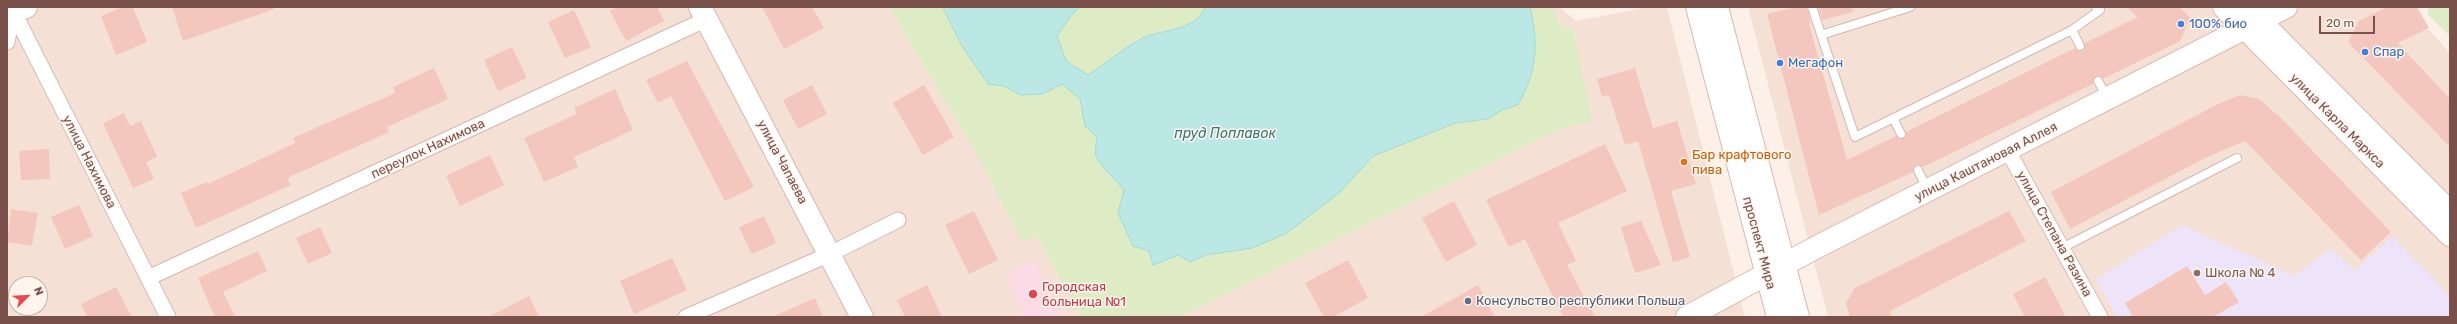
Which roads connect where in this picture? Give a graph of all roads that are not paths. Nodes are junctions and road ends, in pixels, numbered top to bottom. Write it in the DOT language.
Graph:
graph roads {
  1 [pos="1697,7"];
  2 [pos="1717,7"];
  3 [pos="1812,7"];
  4 [pos="1910,7"];
  5 [pos="2096,7"];
  6 [pos="2224,7"];
  7 [pos="2286,7"];
  8 [pos="14,10"];
  9 [pos="703,13"];
  10 [pos="2250,19"];
  11 [pos="2072,30"];
  12 [pos="1821,35"];
  13 [pos="7,42"];
  14 [pos="2080,46"];
  15 [pos="1893,118"];
  16 [pos="1901,134"];
  17 [pos="2008,150"];
  18 [pos="2237,158"];
  19 [pos="1918,170"];
  20 [pos="1929,191"];
  21 [pos="2450,212"];
  22 [pos="898,220"];
  23 [pos="2450,234"];
  24 [pos="2062,248"];
  25 [pos="830,254"];
  26 [pos="1776,270"];
  27 [pos="148,278"];
  28 [pos="168,317"];
  29 [pos="686,317"];
  30 [pos="862,317"];
  31 [pos="1687,317"];
  32 [pos="1778,317"];
  33 [pos="1798,317"];
  34 [pos="2100,317"];
  1 -- 26 [label="main road, проспект Мира"];
  2 -- 26 [label="main road, проспект Мира"];
  3 -- 12 [label="lane"];
  4 -- 12 [label="lane"];
  5 -- 11 [label="lane"];
  6 -- 10 [label="main road, улица Карла Маркса"];
  7 -- 10 [label="main road, улица Каштановая Аллея"];
  8 -- 13 [label="street"];
  8 -- 27 [label="street, улица Нахимова"];
  9 -- 25 [label="main road, улица Чапаева"];
  9 -- 27 [label="street, переулок Нахимова"];
  10 -- 17 [label="main road, улица Каштановая Аллея"];
  10 -- 21 [label="main road, улица Карла Маркса"];
  10 -- 23 [label="main road, улица Карла Маркса"];
  11 -- 14 [label="lane"];
  11 -- 15 [label="lane"];
  12 -- 15 [label="lane"];
  15 -- 16 [label="lane"];
  17 -- 20 [label="main road, улица Каштановая Аллея"];
  17 -- 24 [label="street, улица Степана Разина"];
  18 -- 24 [label="lane"];
  19 -- 20 [label="lane"];
  20 -- 26 [label="main road, улица Каштановая Аллея"];
  22 -- 25 [label="street"];
  24 -- 34 [label="street, улица Степана Разина"];
  25 -- 29 [label="street"];
  25 -- 30 [label="main road, улица Чапаева"];
  26 -- 31 [label="main road, улица Каштановая Аллея"];
  26 -- 32 [label="main road, проспект Мира"];
  26 -- 33 [label="main road, проспект Мира"];
  27 -- 28 [label="street, улица Нахимова"];
}
